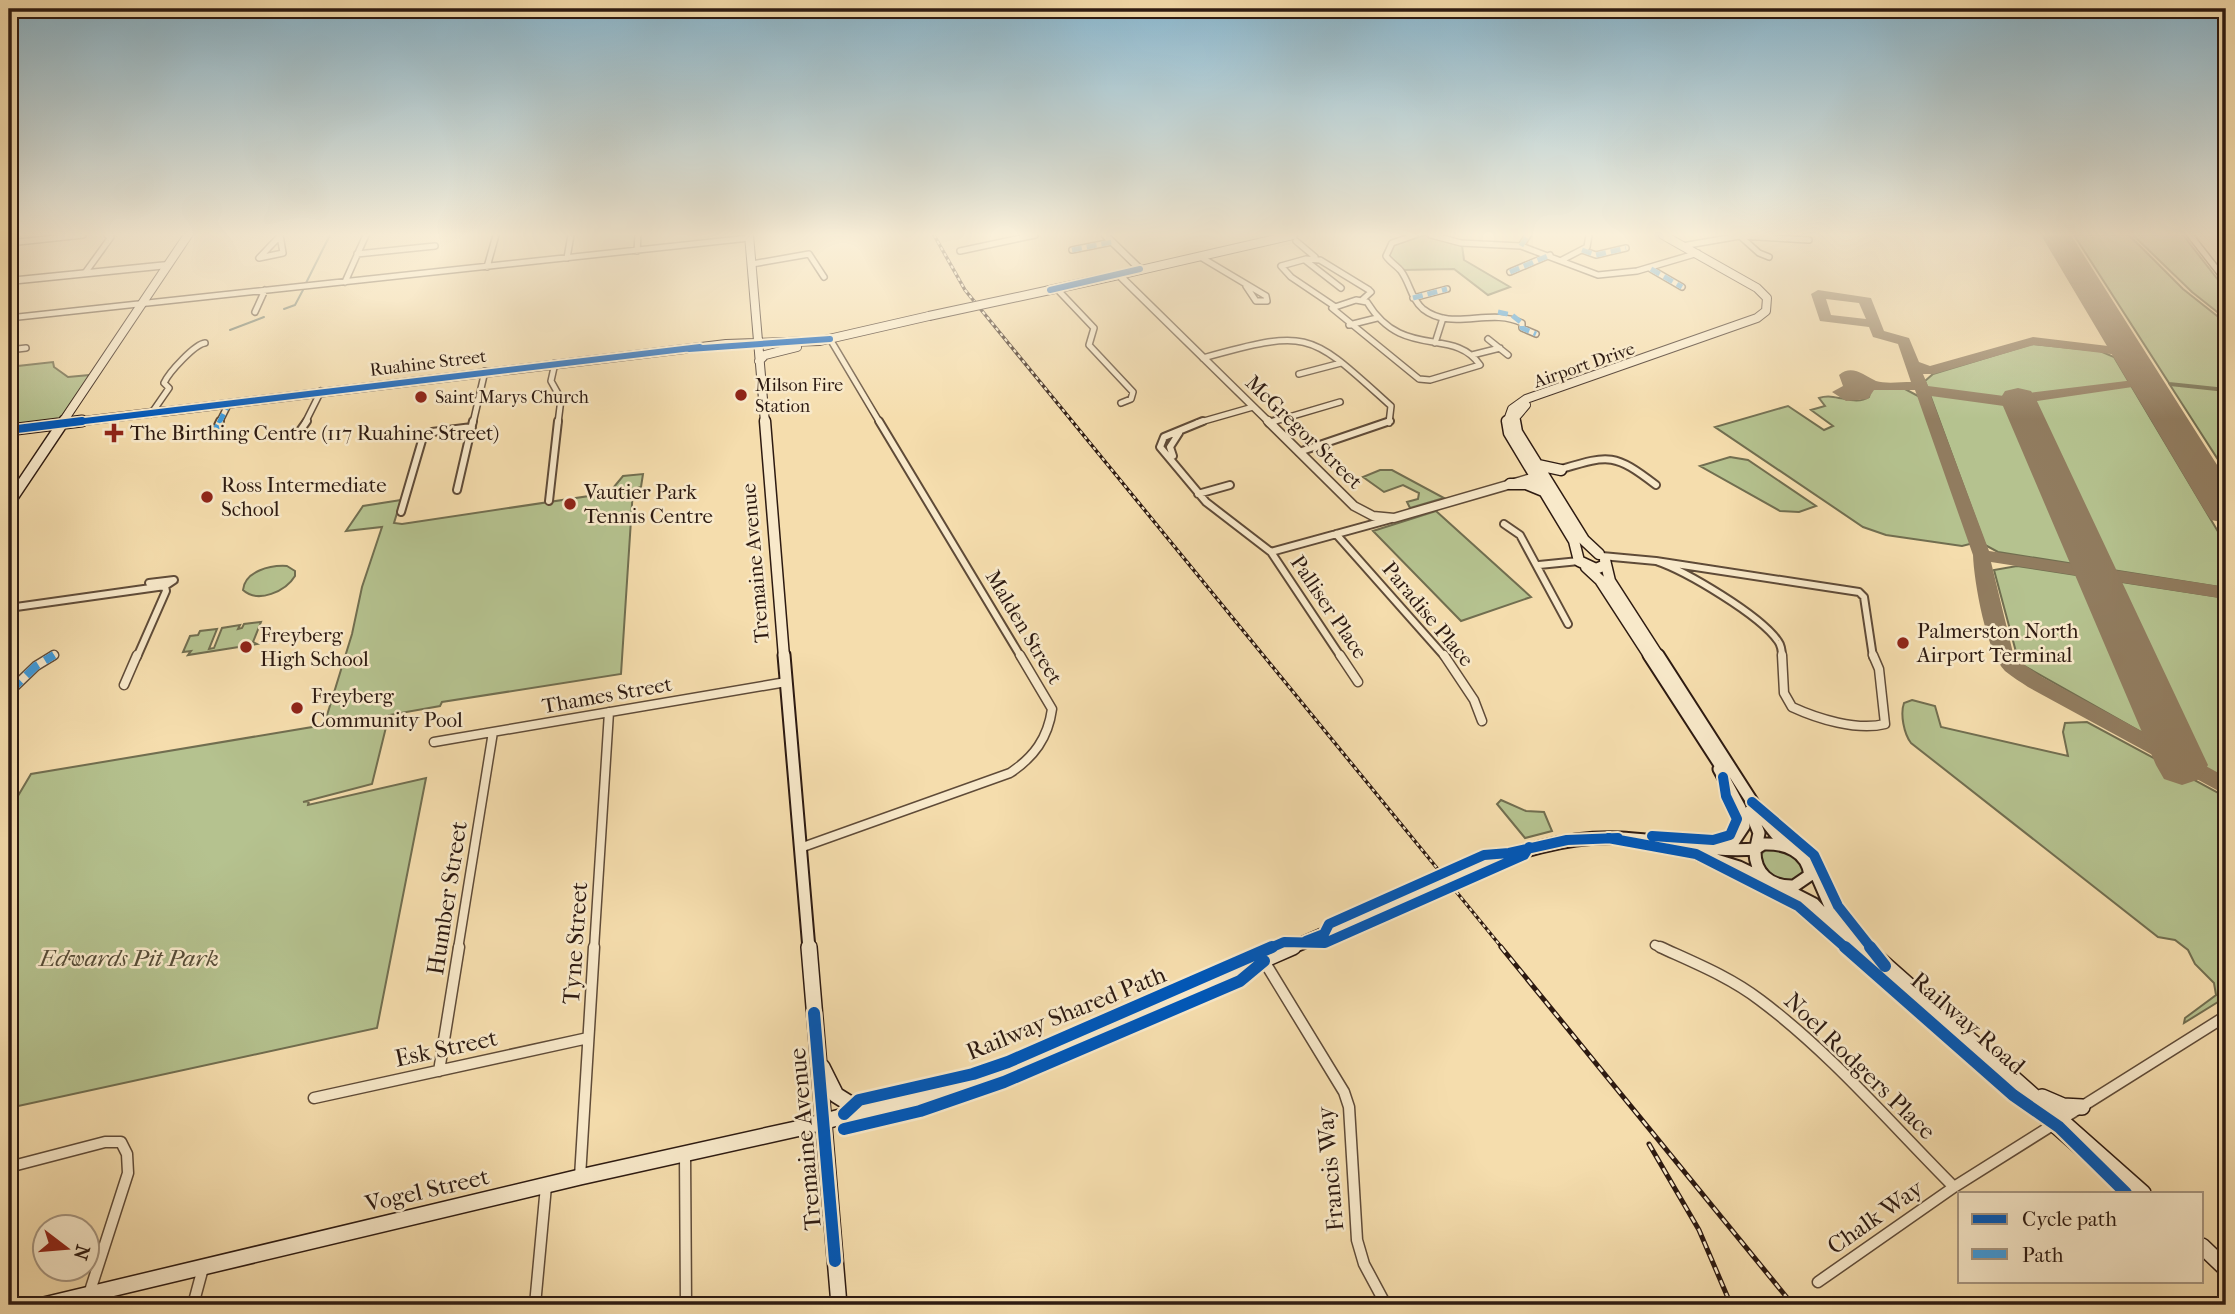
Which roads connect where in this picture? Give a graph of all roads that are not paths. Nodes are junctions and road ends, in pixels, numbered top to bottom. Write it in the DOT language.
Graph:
graph roads {
  1 [pos="147,296"];
  2 [pos="205,296"];
  3 [pos="262,296"];
  4 [pos="754,296"];
  5 [pos="1019,296"];
  6 [pos="1061,296"];
  7 [pos="1144,296"];
  8 [pos="1319,296"];
  9 [pos="1366,296"];
  10 [pos="1419,296"];
  11 [pos="1764,296"];
  12 [pos="1771,296"];
  13 [pos="1413,298"];
  14 [pos="1362,300"];
  15 [pos="142,303"];
  16 [pos="1334,306"];
  17 [pos="255,312"];
  18 [pos="9,318"];
  19 [pos="1377,318"];
  20 [pos="1443,318"];
  21 [pos="756,324"];
  22 [pos="1349,325"];
  23 [pos="1536,334"];
  24 [pos="830,339"];
  25 [pos="1488,339"];
  26 [pos="820,341"];
  27 [pos="205,342"];
  28 [pos="758,342"];
  29 [pos="784,342"];
  30 [pos="737,343"];
  31 [pos="1435,343"];
  32 [pos="714,345"];
  33 [pos="26,348"];
  34 [pos="1500,348"];
  35 [pos="9,350"];
  36 [pos="1472,355"];
  37 [pos="1508,355"];
  38 [pos="1203,358"];
  39 [pos="759,362"];
  40 [pos="1341,363"];
  41 [pos="554,364"];
  42 [pos="484,373"];
  43 [pos="1300,374"];
  44 [pos="321,393"];
  45 [pos="1340,402"];
  46 [pos="1121,403"];
  47 [pos="228,405"];
  48 [pos="1253,407"];
  49 [pos="70,410"];
  50 [pos="156,413"];
  51 [pos="1269,423"];
  52 [pos="62,424"];
  53 [pos="472,428"];
  54 [pos="9,429"];
  55 [pos="1182,430"];
  56 [pos="213,436"];
  57 [pos="297,436"];
  58 [pos="1299,452"];
  59 [pos="1174,460"];
  60 [pos="1538,465"];
  61 [pos="1561,470"];
  62 [pos="1540,475"];
  63 [pos="1510,484"];
  64 [pos="1230,485"];
  65 [pos="1656,485"];
  66 [pos="457,490"];
  67 [pos="1545,492"];
  68 [pos="1198,494"];
  69 [pos="550,501"];
  70 [pos="9,503"];
  71 [pos="401,512"];
  72 [pos="1367,514"];
  73 [pos="1394,518"];
  74 [pos="1504,524"];
  75 [pos="1359,527"];
  76 [pos="1336,534"];
  77 [pos="1271,552"];
  78 [pos="1603,559"];
  79 [pos="1654,560"];
  80 [pos="1580,561"];
  81 [pos="1539,565"];
  82 [pos="1714,569"];
  83 [pos="1714,591"];
  84 [pos="9,608"];
  85 [pos="1568,625"];
  86 [pos="54,655"];
  87 [pos="786,682"];
  88 [pos="1358,682"];
  89 [pos="124,685"];
  90 [pos="9,692"];
  91 [pos="609,712"];
  92 [pos="1482,721"];
  93 [pos="493,732"];
  94 [pos="434,742"];
  95 [pos="1706,746"];
  96 [pos="1608,838"];
  97 [pos="1642,839"];
  98 [pos="800,848"];
  99 [pos="1756,848"];
  100 [pos="1800,853"];
  101 [pos="1773,884"];
  102 [pos="1655,946"];
  103 [pos="1264,961"];
  104 [pos="2226,1016"];
  105 [pos="1945,1018"];
  106 [pos="588,1038"];
  107 [pos="818,1060"];
  108 [pos="439,1071"];
  109 [pos="314,1098"];
  110 [pos="2082,1107"];
  111 [pos="860,1110"];
  112 [pos="822,1122"];
  113 [pos="2058,1122"];
  114 [pos="685,1154"];
  115 [pos="9,1167"];
  116 [pos="580,1177"];
  117 [pos="546,1186"];
  118 [pos="1954,1187"];
  119 [pos="2133,1192"];
  120 [pos="2142,1192"];
  121 [pos="2204,1250"];
  122 [pos="203,1267"];
  123 [pos="2226,1269"];
  124 [pos="1818,1282"];
  125 [pos="89,1294"];
  126 [pos="44,1305"];
  127 [pos="193,1305"];
  128 [pos="535,1305"];
  129 [pos="685,1305"];
  130 [pos="839,1305"];
  131 [pos="1386,1305"];
  1 -- 15 [label="main road"];
  2 -- 15 [label="street"];
  3 -- 17 [label="street"];
  4 -- 21 [label="main road, Tremaine Avenue"];
  5 -- 24 [label="main road, bridge"];
  6 -- 46 [label="street"];
  7 -- 38 [label="street, McGregor Street"];
  8 -- 16 [label="street"];
  9 -- 14 [label="street"];
  10 -- 13 [label="street"];
  11 -- 62 [label="main road, Airport Drive"];
  12 -- 60 [label="main road, Airport Drive"];
  13 -- 20 [label="street"];
  14 -- 16 [label="street"];
  14 -- 19 [label="street"];
  15 -- 18 [label="street"];
  15 -- 49 [label="main road"];
  16 -- 22 [label="street"];
  19 -- 22 [label="street"];
  19 -- 31 [label="street"];
  20 -- 23 [label="street"];
  20 -- 31 [label="street"];
  21 -- 28 [label="main road, Tremaine Avenue"];
  21 -- 29 [label="main road"];
  21 -- 32 [label="main road"];
  22 -- 36 [label="street"];
  24 -- 26 [label="main road"];
  24 -- 98 [label="street, Malden Street"];
  25 -- 34 [label="street"];
  26 -- 29 [label="main road, Ruahine Street"];
  26 -- 39 [label="main road"];
  27 -- 50 [label="street"];
  28 -- 29 [label="main road, Ruahine Street"];
  28 -- 30 [label="main road, Ruahine Street"];
  28 -- 39 [label="main road, Tremaine Avenue"];
  30 -- 32 [label="main road, Ruahine Street"];
  30 -- 39 [label="main road"];
  31 -- 36 [label="street"];
  32 -- 41 [label="main road, Ruahine Street"];
  33 -- 35 [label="street"];
  34 -- 36 [label="street"];
  34 -- 37 [label="street"];
  38 -- 40 [label="street"];
  38 -- 48 [label="street, McGregor Street"];
  39 -- 87 [label="main road, Tremaine Avenue"];
  40 -- 43 [label="street"];
  40 -- 58 [label="street"];
  41 -- 42 [label="main road, Ruahine Street"];
  41 -- 69 [label="street"];
  42 -- 44 [label="main road, Ruahine Street"];
  42 -- 53 [label="street"];
  44 -- 47 [label="main road, Ruahine Street"];
  44 -- 50 [label="main road, Ruahine Street"];
  44 -- 57 [label="street"];
  45 -- 51 [label="street"];
  47 -- 50 [label="main road, Ruahine Street"];
  47 -- 56 [label="street"];
  48 -- 51 [label="street, McGregor Street"];
  48 -- 55 [label="street"];
  49 -- 52 [label="main road"];
  49 -- 54 [label="main road"];
  50 -- 52 [label="main road, Ruahine Street"];
  51 -- 58 [label="street, McGregor Street"];
  52 -- 54 [label="main road, Ruahine Street"];
  52 -- 70 [label="main road"];
  53 -- 66 [label="street"];
  53 -- 71 [label="street"];
  55 -- 59 [label="street"];
  55 -- 59 [label="street"];
  58 -- 72 [label="street, McGregor Street"];
  59 -- 68 [label="street, Palliser Place"];
  60 -- 61 [label="main road"];
  60 -- 62 [label="main road, Airport Drive"];
  61 -- 62 [label="street, McGregor Street"];
  61 -- 65 [label="street, McGregor Street"];
  62 -- 63 [label="street, McGregor Street"];
  62 -- 67 [label="main road, Airport Drive"];
  62 -- 78 [label="main road, Airport Drive"];
  63 -- 67 [label="main road"];
  63 -- 73 [label="street, McGregor Street"];
  64 -- 68 [label="street"];
  67 -- 80 [label="main road, Airport Drive"];
  68 -- 77 [label="street, Palliser Place"];
  72 -- 73 [label="street, McGregor Street"];
  72 -- 75 [label="street"];
  73 -- 75 [label="street"];
  74 -- 81 [label="street"];
  75 -- 76 [label="street"];
  76 -- 77 [label="street"];
  76 -- 92 [label="street, Paradise Place"];
  77 -- 88 [label="street, Palliser Place"];
  78 -- 79 [label="street"];
  78 -- 80 [label="main road"];
  78 -- 80 [label="main road"];
  78 -- 100 [label="main road, Airport Drive"];
  79 -- 82 [label="street"];
  79 -- 83 [label="street"];
  80 -- 81 [label="street"];
  80 -- 95 [label="main road, Airport Drive"];
  81 -- 85 [label="street"];
  82 -- 83 [label="street"];
  82 -- 83 [label="street"];
  84 -- 89 [label="street"];
  86 -- 90 [label="street"];
  87 -- 91 [label="street, Thames Street"];
  87 -- 98 [label="main road, Tremaine Avenue"];
  91 -- 93 [label="street, Thames Street"];
  91 -- 106 [label="street, Tyne Street"];
  93 -- 94 [label="street, Thames Street"];
  93 -- 108 [label="street, Humber Street"];
  95 -- 97 [label="main road"];
  95 -- 99 [label="main road, Airport Drive"];
  96 -- 97 [label="main road, Railway Road"];
  96 -- 101 [label="main road, Railway Road"];
  96 -- 103 [label="main road, Railway Road, bridge"];
  97 -- 99 [label="main road, Railway Road"];
  98 -- 107 [label="main road, Tremaine Avenue"];
  99 -- 100 [label="main road"];
  99 -- 101 [label="main road"];
  100 -- 101 [label="main road"];
  100 -- 105 [label="main road, Railway Road"];
  101 -- 113 [label="main road, Railway Road"];
  102 -- 118 [label="street, Noel Rodgers Place"];
  103 -- 111 [label="main road, Railway Road"];
  103 -- 131 [label="street, Francis Way"];
  104 -- 110 [label="street, Chalk Way"];
  105 -- 110 [label="main road"];
  105 -- 113 [label="main road, Railway Road"];
  106 -- 108 [label="street, Esk Street"];
  106 -- 116 [label="street, Tyne Street"];
  107 -- 111 [label="main road"];
  107 -- 112 [label="main road, Tremaine Avenue"];
  108 -- 109 [label="street, Esk Street"];
  110 -- 113 [label="street, Chalk Way"];
  111 -- 112 [label="main road, Railway Road"];
  112 -- 114 [label="main road, Vogel Street"];
  112 -- 130 [label="main road, Tremaine Avenue"];
  113 -- 118 [label="street, Chalk Way"];
  113 -- 119 [label="main road, Railway Road"];
  113 -- 120 [label="main road, Railway Road"];
  114 -- 116 [label="main road, Vogel Street"];
  114 -- 129 [label="street"];
  115 -- 125 [label="street"];
  116 -- 117 [label="main road, Vogel Street"];
  117 -- 122 [label="main road, Vogel Street"];
  117 -- 128 [label="street"];
  118 -- 124 [label="street, Chalk Way"];
  121 -- 123 [label="main road"];
  122 -- 125 [label="main road, Vogel Street"];
  122 -- 127 [label="street"];
  125 -- 126 [label="main road, Vogel Street"];
}
